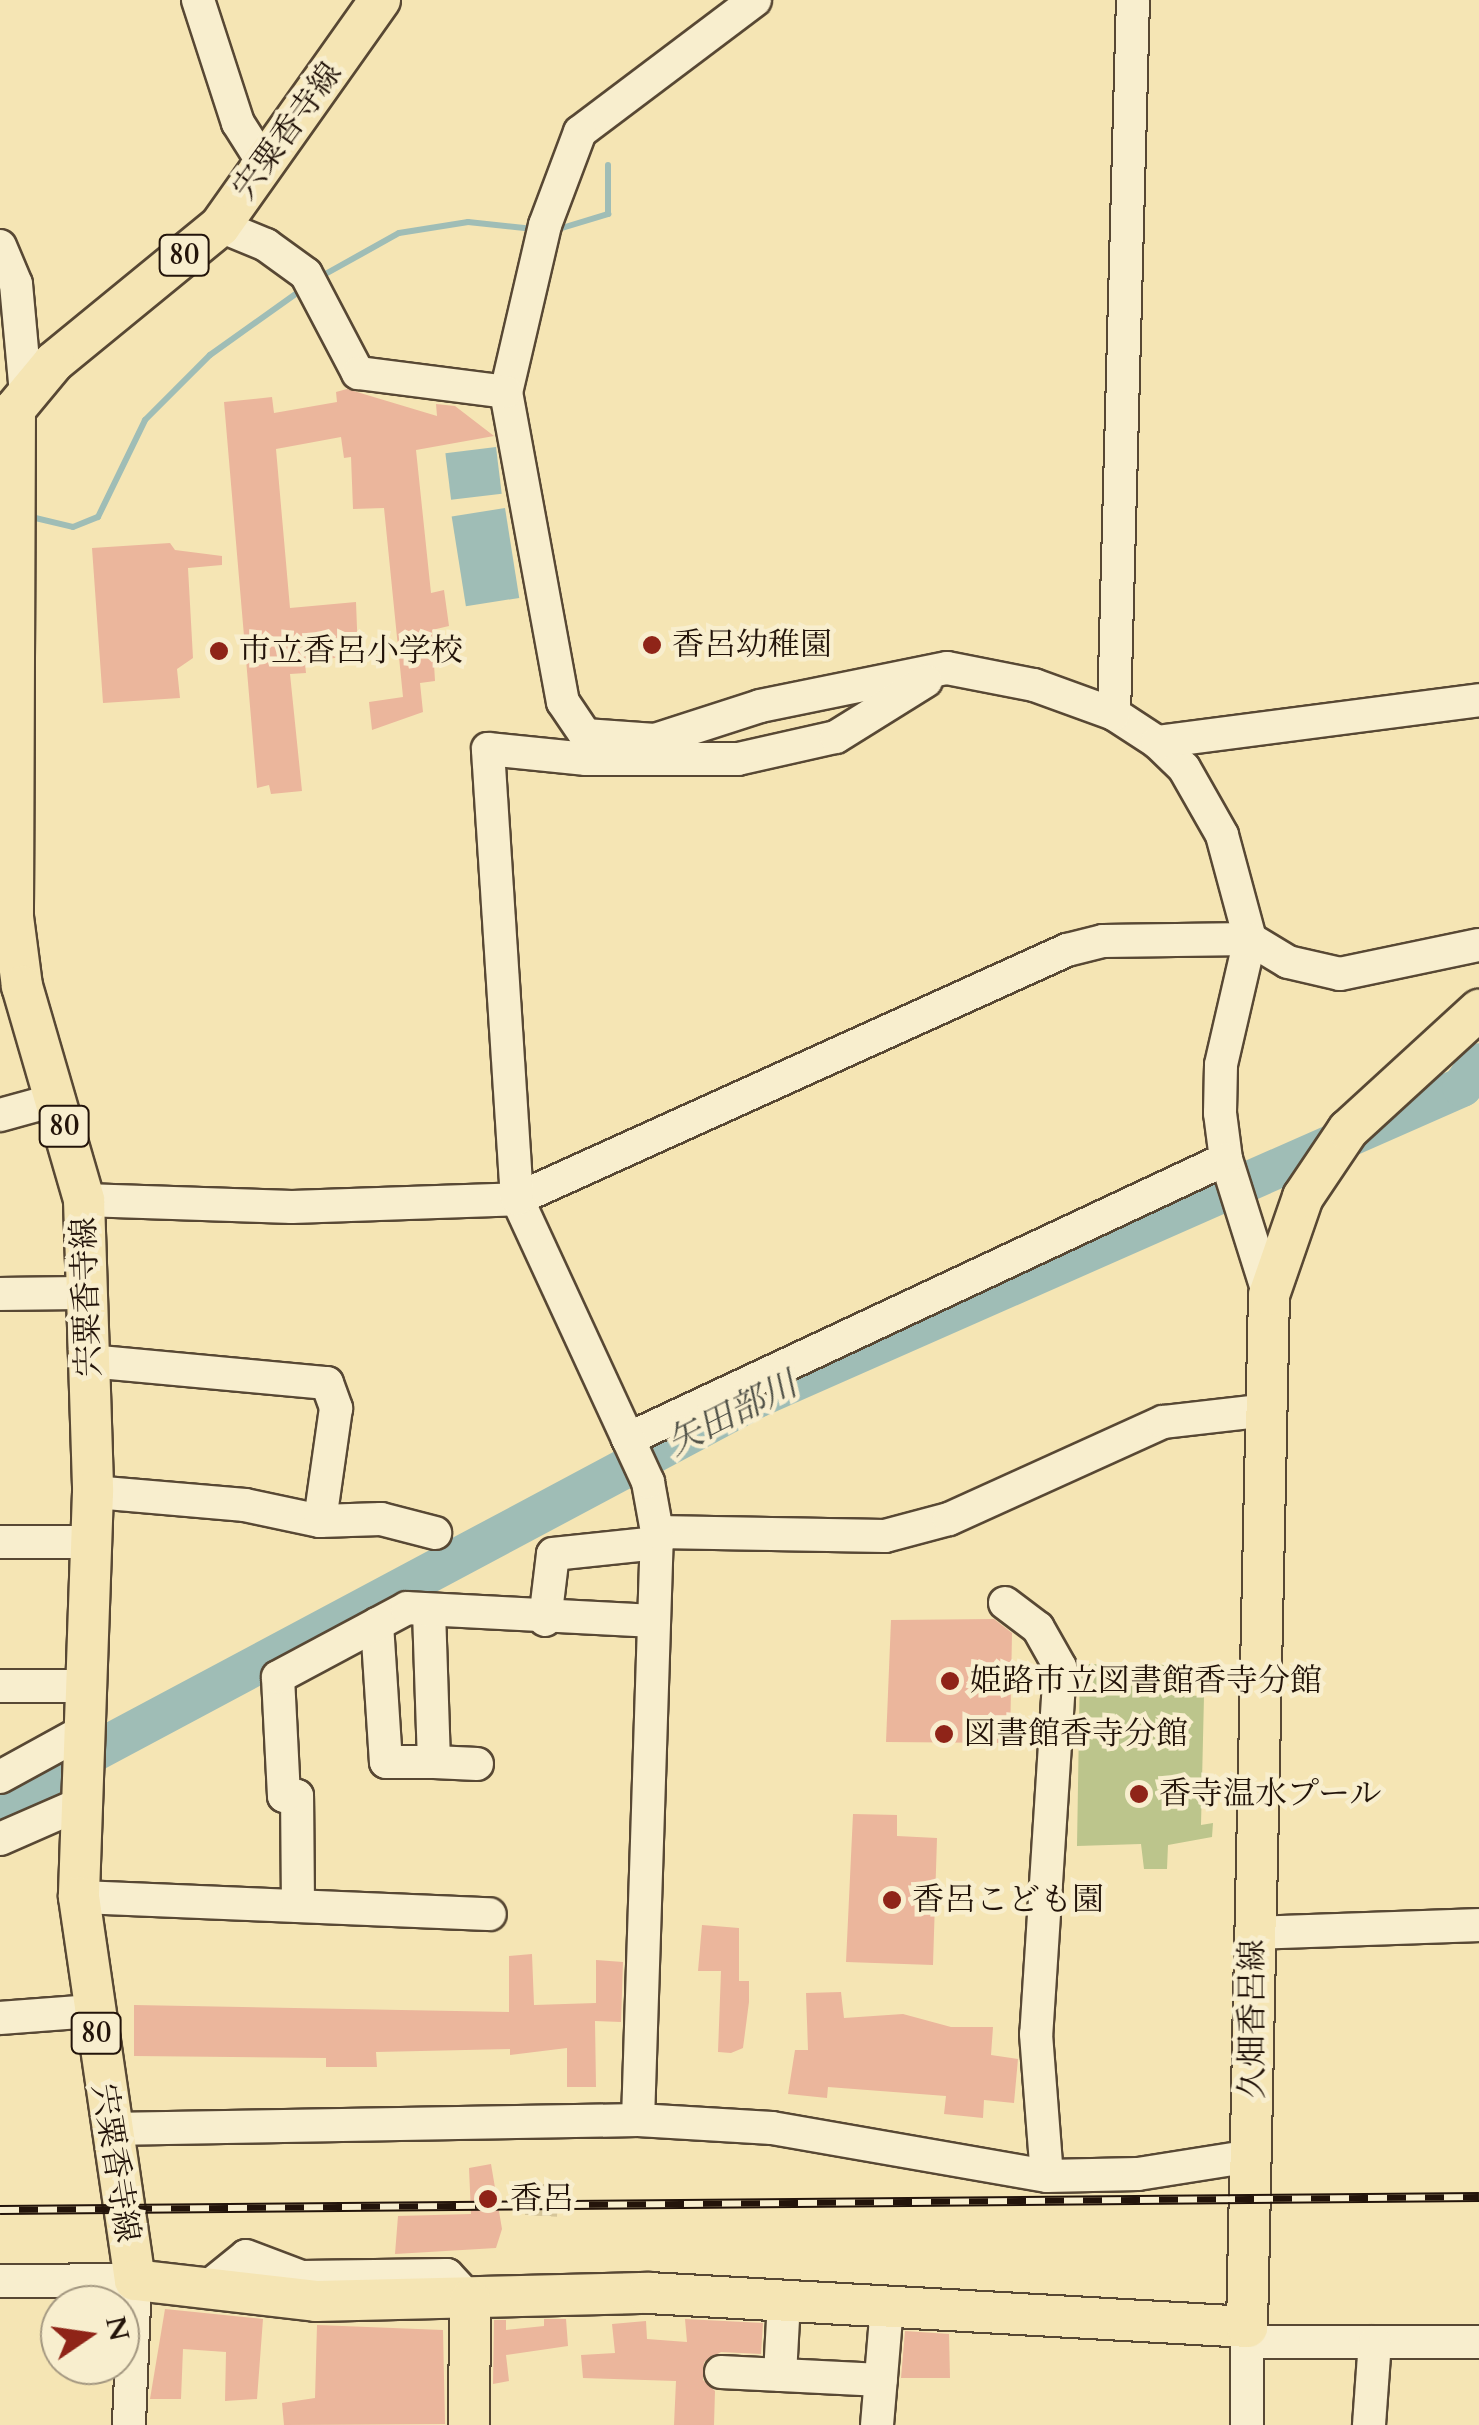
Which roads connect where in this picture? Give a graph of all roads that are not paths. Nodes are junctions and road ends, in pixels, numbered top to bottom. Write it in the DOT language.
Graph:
graph roads {
  1 [pos="198,0"];
  2 [pos="380,0"];
  3 [pos="755,0"];
  4 [pos="1133,0"];
  5 [pos="264,164"];
  6 [pos="220,226"];
  7 [pos="0,246"];
  8 [pos="506,392"];
  9 [pos="14,405"];
  10 [pos="947,668"];
  11 [pos="1479,700"];
  12 [pos="1114,714"];
  13 [pos="585,735"];
  14 [pos="1158,742"];
  15 [pos="488,749"];
  16 [pos="1250,938"];
  17 [pos="1479,945"];
  18 [pos="1479,1010"];
  19 [pos="58,1100"];
  20 [pos="0,1115"];
  21 [pos="1226,1159"];
  22 [pos="84,1200"];
  23 [pos="517,1200"];
  24 [pos="86,1293"];
  25 [pos="0,1294"];
  26 [pos="1269,1294"];
  27 [pos="89,1361"];
  28 [pos="1268,1410"];
  29 [pos="628,1439"];
  30 [pos="93,1492"];
  31 [pos="320,1521"];
  32 [pos="436,1532"];
  33 [pos="657,1538"];
  34 [pos="0,1542"];
  35 [pos="88,1542"];
  36 [pos="1005,1603"];
  37 [pos="429,1612"];
  38 [pos="544,1620"];
  39 [pos="653,1621"];
  40 [pos="377,1624"];
  41 [pos="0,1686"];
  42 [pos="87,1686"];
  43 [pos="84,1731"];
  44 [pos="434,1762"];
  45 [pos="478,1764"];
  46 [pos="0,1778"];
  47 [pos="80,1794"];
  48 [pos="0,1839"];
  49 [pos="80,1897"];
  50 [pos="298,1906"];
  51 [pos="490,1914"];
  52 [pos="1479,1925"];
  53 [pos="1254,1933"];
  54 [pos="93,2011"];
  55 [pos="0,2018"];
  56 [pos="638,2120"];
  57 [pos="109,2129"];
  58 [pos="1252,2156"];
  59 [pos="1047,2176"];
  60 [pos="134,2280"];
  61 [pos="0,2282"];
  62 [pos="470,2300"];
  63 [pos="784,2301"];
  64 [pos="887,2306"];
  65 [pos="1247,2335"];
  66 [pos="1375,2342"];
  67 [pos="1479,2342"];
  68 [pos="720,2372"];
  69 [pos="780,2375"];
  70 [pos="881,2380"];
  71 [pos="129,2425"];
  72 [pos="469,2425"];
  73 [pos="877,2425"];
  74 [pos="1247,2425"];
  75 [pos="1369,2425"];
  1 -- 5 [label="street"];
  2 -- 5 [label="main road, 宍粟香寺線 / 80"];
  3 -- 8 [label="street"];
  4 -- 12 [label="street"];
  5 -- 6 [label="main road, 宍粟香寺線 / 80"];
  6 -- 8 [label="street"];
  6 -- 9 [label="main road, 宍粟香寺線 / 80"];
  7 -- 9 [label="street"];
  8 -- 13 [label="street"];
  9 -- 19 [label="main road, 宍粟香寺線 / 80"];
  10 -- 12 [label="street"];
  10 -- 13 [label="street"];
  10 -- 15 [label="street"];
  11 -- 14 [label="street"];
  12 -- 14 [label="street"];
  13 -- 15 [label="street"];
  14 -- 16 [label="street"];
  15 -- 23 [label="street"];
  16 -- 17 [label="street"];
  16 -- 21 [label="street"];
  16 -- 23 [label="street"];
  18 -- 26 [label="main road, 久畑香呂線"];
  19 -- 20 [label="street"];
  19 -- 22 [label="main road, 宍粟香寺線 / 80"];
  21 -- 26 [label="street"];
  21 -- 29 [label="street"];
  22 -- 23 [label="street"];
  22 -- 24 [label="main road, 宍粟香寺線 / 80"];
  23 -- 29 [label="street"];
  24 -- 25 [label="street"];
  24 -- 27 [label="main road, 宍粟香寺線 / 80"];
  26 -- 28 [label="main road, 久畑香呂線"];
  27 -- 30 [label="main road, 宍粟香寺線 / 80"];
  27 -- 31 [label="street"];
  28 -- 33 [label="street"];
  28 -- 53 [label="main road, 久畑香呂線"];
  29 -- 33 [label="street"];
  30 -- 31 [label="street"];
  30 -- 35 [label="main road, 宍粟香寺線 / 80"];
  31 -- 32 [label="street"];
  33 -- 38 [label="street"];
  33 -- 39 [label="street"];
  34 -- 35 [label="street"];
  35 -- 42 [label="main road, 宍粟香寺線 / 80"];
  36 -- 59 [label="street"];
  37 -- 38 [label="street"];
  37 -- 40 [label="street"];
  37 -- 44 [label="street"];
  38 -- 39 [label="street"];
  39 -- 56 [label="street"];
  40 -- 44 [label="street"];
  40 -- 50 [label="street"];
  41 -- 42 [label="street"];
  42 -- 43 [label="main road, 宍粟香寺線 / 80"];
  43 -- 46 [label="street"];
  43 -- 47 [label="main road, 宍粟香寺線 / 80"];
  44 -- 45 [label="street"];
  47 -- 48 [label="street"];
  47 -- 49 [label="main road, 宍粟香寺線 / 80"];
  49 -- 50 [label="street"];
  49 -- 54 [label="main road, 宍粟香寺線 / 80"];
  50 -- 51 [label="street"];
  52 -- 53 [label="street"];
  53 -- 58 [label="main road, 久畑香呂線"];
  54 -- 55 [label="street"];
  54 -- 57 [label="main road, 宍粟香寺線 / 80"];
  56 -- 57 [label="street"];
  56 -- 59 [label="street"];
  57 -- 60 [label="main road, 宍粟香寺線 / 80"];
  58 -- 59 [label="street"];
  58 -- 65 [label="main road, 久畑香呂線"];
  60 -- 61 [label="street"];
  60 -- 62 [label="main road, 宍粟香寺線"];
  60 -- 71 [label="street"];
  62 -- 63 [label="main road"];
  62 -- 72 [label="main road"];
  63 -- 64 [label="main road"];
  63 -- 69 [label="street"];
  64 -- 65 [label="main road"];
  64 -- 70 [label="street"];
  65 -- 66 [label="street"];
  65 -- 74 [label="street"];
  66 -- 67 [label="street"];
  66 -- 75 [label="street"];
  68 -- 69 [label="street"];
  69 -- 70 [label="street"];
  70 -- 73 [label="street"];
}
